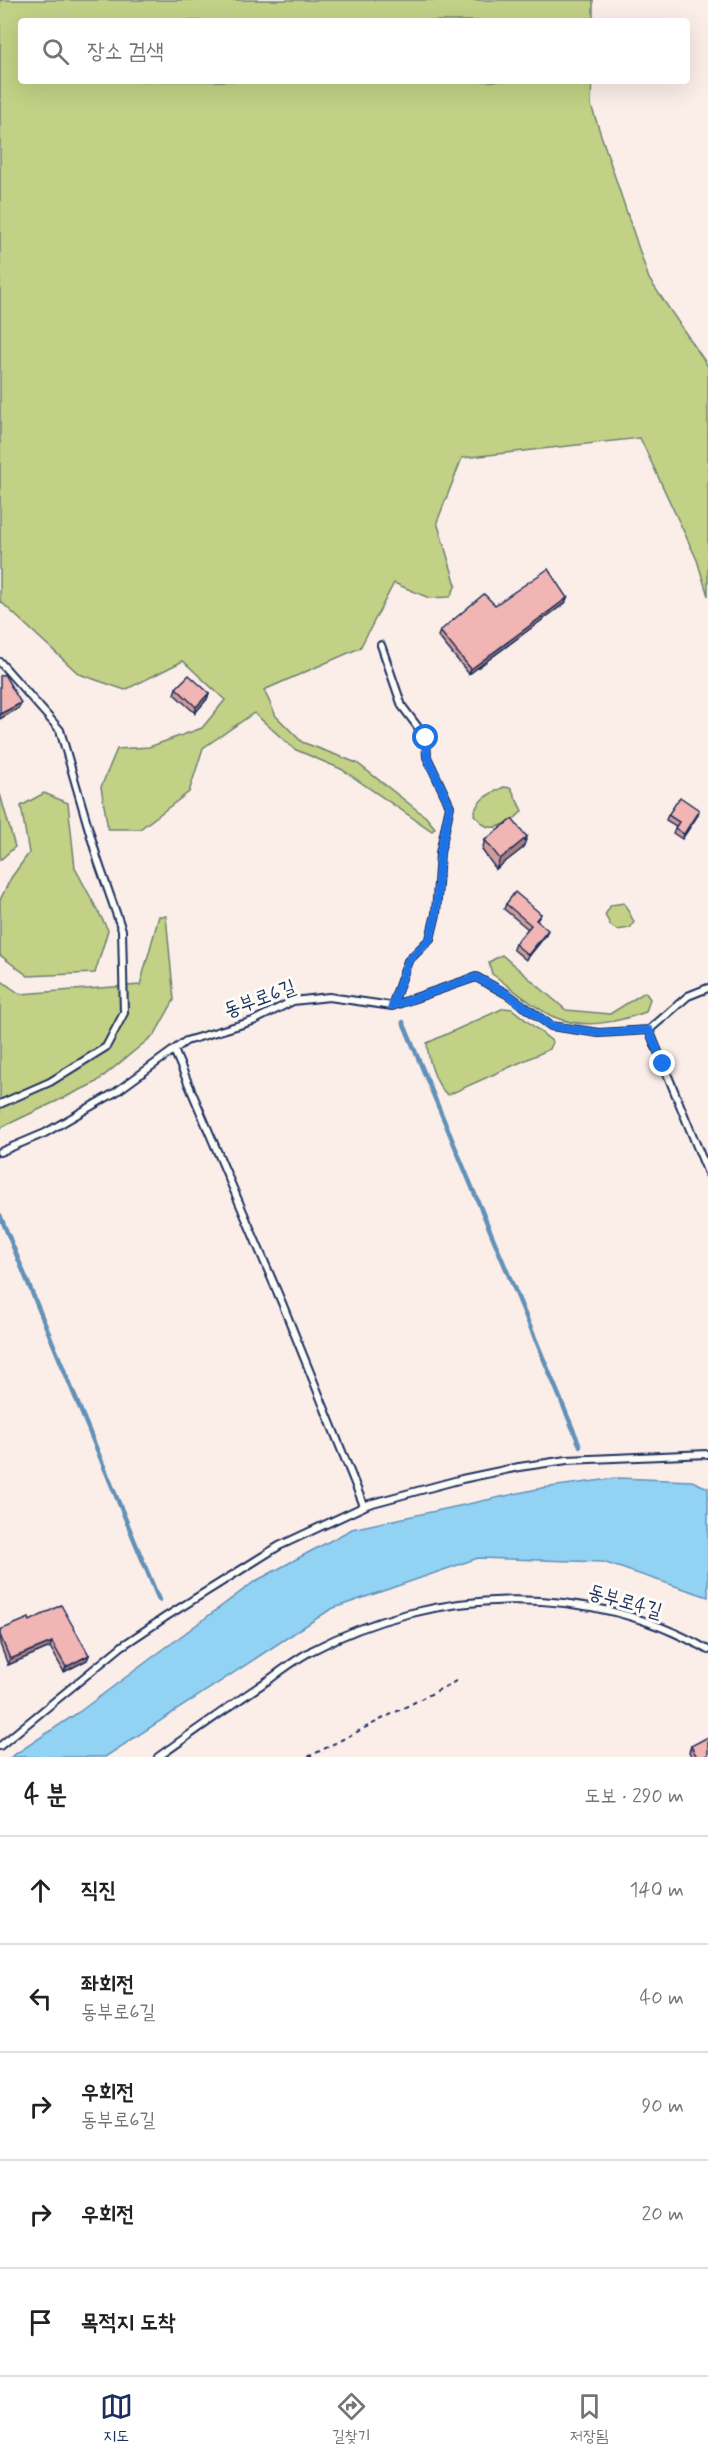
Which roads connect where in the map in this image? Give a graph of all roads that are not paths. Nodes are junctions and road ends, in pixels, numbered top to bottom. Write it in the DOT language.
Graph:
graph roads {
  1 [pos="381,645"];
  2 [pos="0,662"];
  3 [pos="708,988"];
  4 [pos="392,1006"];
  5 [pos="649,1030"];
  6 [pos="174,1050"];
  7 [pos="0,1104"];
  8 [pos="0,1152"];
  9 [pos="708,1173"];
  10 [pos="708,1454"];
  11 [pos="364,1506"];
  12 [pos="708,1650"];
  13 [pos="0,1746"];
  14 [pos="158,1757"];
  1 -- 4 [label="lane"];
  2 -- 7 [label="lane"];
  3 -- 5 [label="lane"];
  4 -- 5 [label="lane, 동부로6길"];
  4 -- 6 [label="lane, 동부로6길"];
  5 -- 9 [label="lane"];
  6 -- 8 [label="lane, 동부로6길"];
  6 -- 11 [label="lane"];
  10 -- 11 [label="lane"];
  11 -- 13 [label="lane"];
  12 -- 14 [label="lane, 동부로4길"];
}
